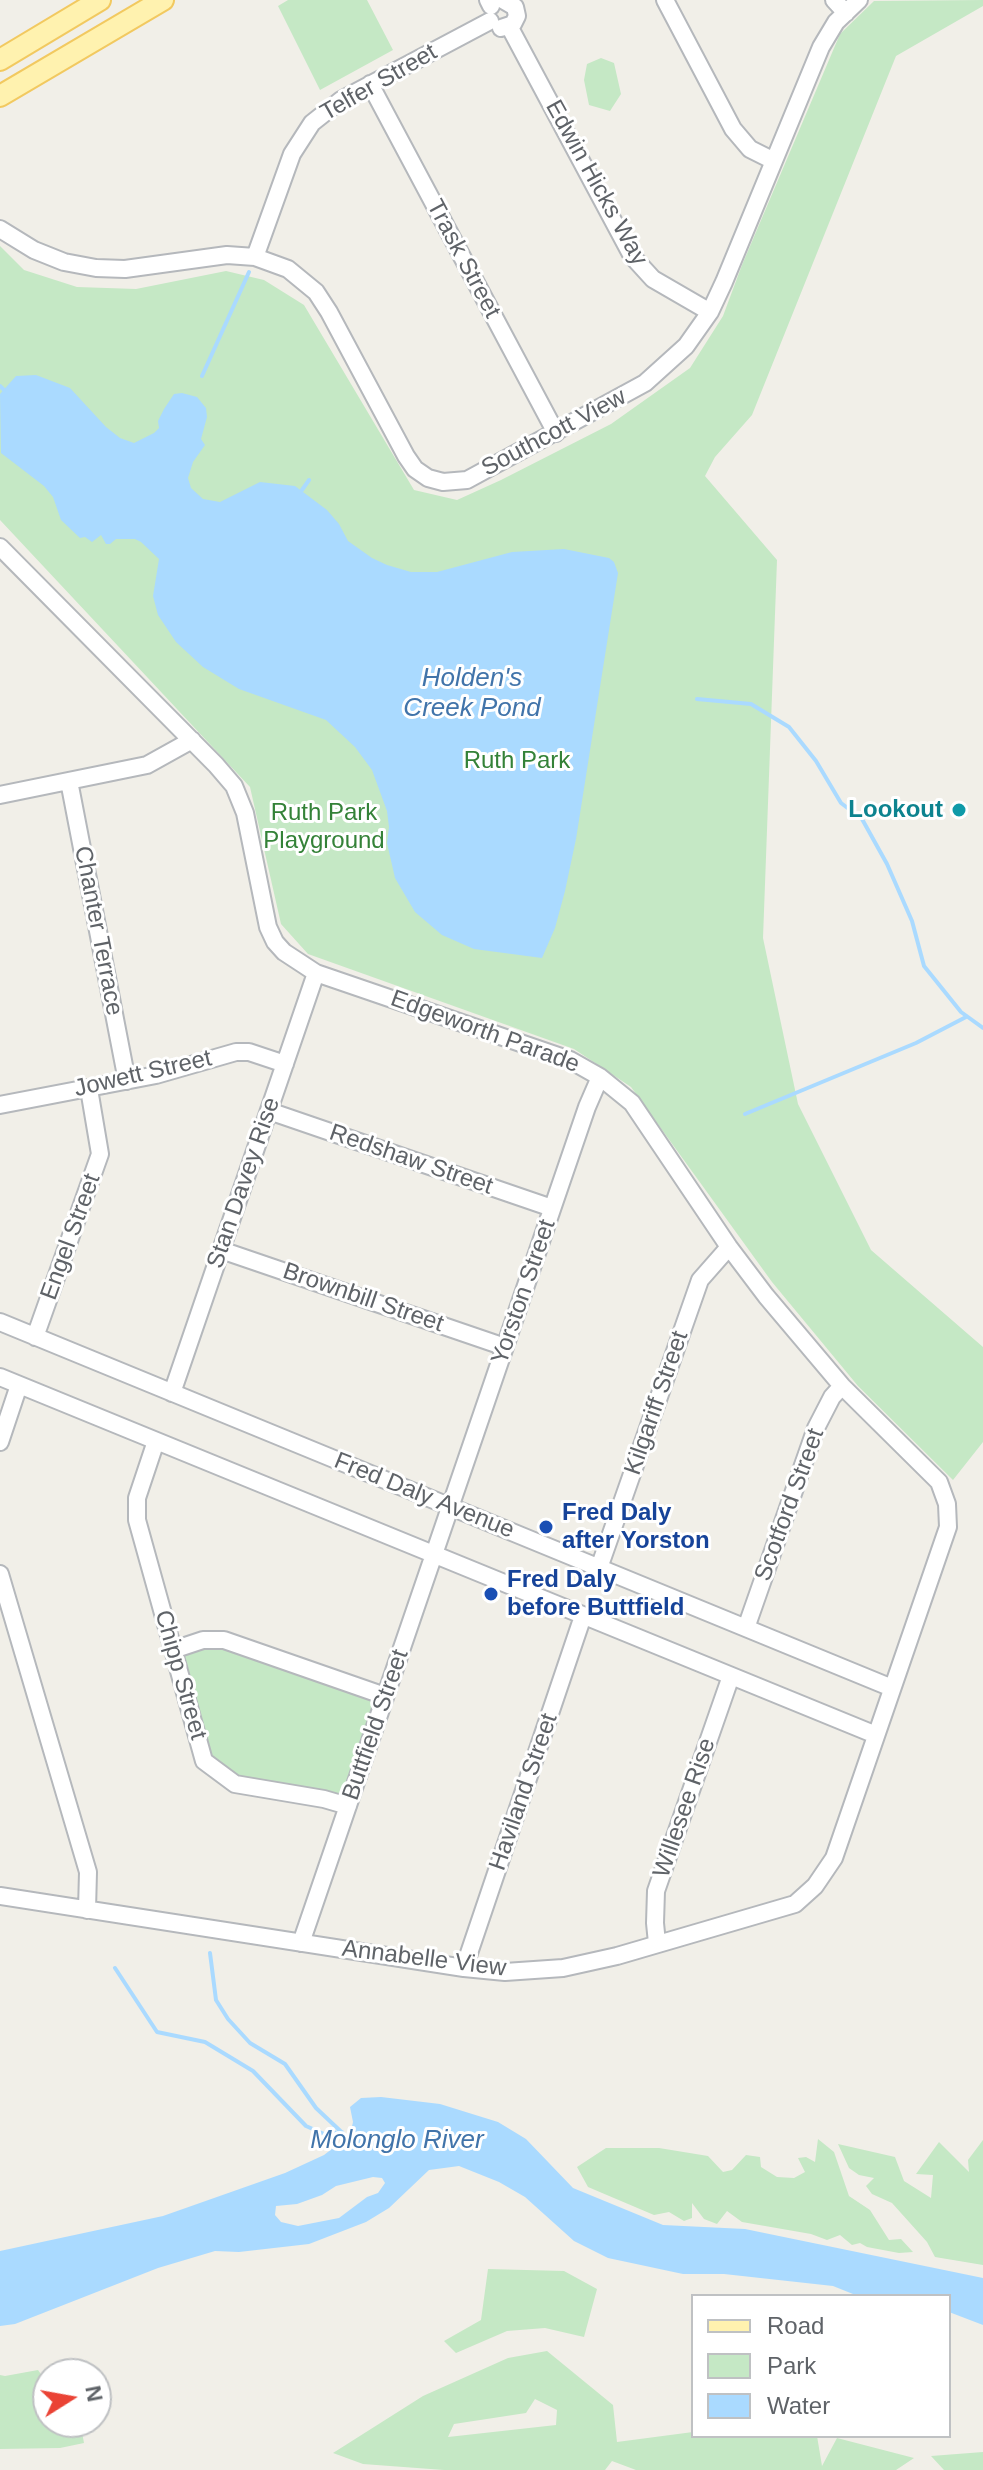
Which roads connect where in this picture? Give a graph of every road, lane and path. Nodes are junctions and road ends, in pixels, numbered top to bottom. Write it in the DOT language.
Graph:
graph roads {
  1 [pos="100,0"];
  2 [pos="163,0"];
  3 [pos="665,0"];
  4 [pos="834,0"];
  5 [pos="859,0"];
  6 [pos="503,5"];
  7 [pos="846,13"];
  8 [pos="0,60"];
  9 [pos="370,84"];
  10 [pos="0,96"];
  11 [pos="774,161"];
  12 [pos="0,229"];
  13 [pos="255,257"];
  14 [pos="710,312"];
  15 [pos="556,433"];
  16 [pos="0,547"];
  17 [pos="192,740"];
  18 [pos="69,781"];
  19 [pos="0,795"];
  20 [pos="316,973"];
  21 [pos="285,1064"];
  22 [pos="600,1077"];
  23 [pos="127,1081"];
  24 [pos="89,1089"];
  25 [pos="0,1105"];
  26 [pos="269,1111"];
  27 [pos="552,1208"];
  28 [pos="729,1247"];
  29 [pos="221,1250"];
  30 [pos="0,1322"];
  31 [pos="35,1337"];
  32 [pos="505,1347"];
  33 [pos="0,1377"];
  34 [pos="19,1385"];
  35 [pos="842,1386"];
  36 [pos="172,1393"];
  37 [pos="156,1441"];
  38 [pos="0,1442"];
  39 [pos="450,1507"];
  40 [pos="434,1555"];
  41 [pos="599,1568"];
  42 [pos="0,1574"];
  43 [pos="583,1616"];
  44 [pos="746,1628"];
  45 [pos="173,1650"];
  46 [pos="731,1676"];
  47 [pos="892,1688"];
  48 [pos="385,1696"];
  49 [pos="876,1735"];
  50 [pos="348,1806"];
  51 [pos="0,1896"];
  52 [pos="87,1910"];
  53 [pos="301,1943"];
  54 [pos="657,1943"];
  55 [pos="464,1968"];
  1 -- 8 [label="main road"];
  2 -- 10 [label="main road"];
  3 -- 11 [label="street"];
  4 -- 7 [label="street"];
  5 -- 7 [label="street, Southcott View"];
  6 -- 9 [label="street, Telfer Street"];
  6 -- 14 [label="street, Edwin Hicks Way"];
  7 -- 11 [label="street, Southcott View"];
  9 -- 13 [label="street, Telfer Street"];
  9 -- 15 [label="street, Trask Street"];
  11 -- 14 [label="street, Southcott View"];
  12 -- 13 [label="street, Southcott View"];
  13 -- 15 [label="street, Southcott View"];
  14 -- 15 [label="street, Southcott View"];
  16 -- 17 [label="street, Edgeworth Parade"];
  17 -- 18 [label="street"];
  17 -- 20 [label="street, Edgeworth Parade"];
  18 -- 19 [label="street"];
  18 -- 23 [label="street, Chanter Terrace"];
  20 -- 21 [label="street, Stan Davey Rise"];
  20 -- 22 [label="street, Edgeworth Parade"];
  21 -- 23 [label="street, Jowett Street"];
  21 -- 26 [label="street, Stan Davey Rise"];
  22 -- 27 [label="street, Yorston Street"];
  22 -- 28 [label="street, Edgeworth Parade"];
  23 -- 24 [label="street, Jowett Street"];
  24 -- 25 [label="street, Jowett Street"];
  24 -- 31 [label="street, Engel Street"];
  26 -- 27 [label="street, Redshaw Street"];
  26 -- 29 [label="street, Stan Davey Rise"];
  27 -- 32 [label="street, Yorston Street"];
  28 -- 35 [label="street, Edgeworth Parade"];
  28 -- 41 [label="street, Kilgariff Street"];
  29 -- 32 [label="street, Brownbill Street"];
  29 -- 36 [label="street, Stan Davey Rise"];
  30 -- 31 [label="street, Fred Daly Avenue"];
  31 -- 36 [label="street, Fred Daly Avenue"];
  32 -- 39 [label="street, Yorston Street"];
  33 -- 34 [label="street, Fred Daly Avenue"];
  34 -- 37 [label="street, Fred Daly Avenue"];
  34 -- 38 [label="street"];
  35 -- 44 [label="street, Scotford Street"];
  35 -- 47 [label="street, Edgeworth Parade"];
  36 -- 39 [label="street, Fred Daly Avenue"];
  37 -- 40 [label="street, Fred Daly Avenue"];
  37 -- 45 [label="street, Chipp Street"];
  39 -- 40 [label="street, Buttfield Street"];
  39 -- 41 [label="street, Fred Daly Avenue"];
  40 -- 43 [label="street, Fred Daly Avenue"];
  40 -- 48 [label="street, Buttfield Street"];
  41 -- 44 [label="street, Fred Daly Avenue"];
  42 -- 52 [label="street"];
  43 -- 46 [label="street, Fred Daly Avenue"];
  43 -- 55 [label="street, Haviland Street"];
  44 -- 47 [label="street, Fred Daly Avenue"];
  45 -- 48 [label="street"];
  45 -- 50 [label="street, Chipp Street"];
  46 -- 49 [label="street, Fred Daly Avenue"];
  46 -- 54 [label="street, Willesee Rise"];
  47 -- 49 [label="street, Annabelle View"];
  48 -- 50 [label="street, Buttfield Street"];
  49 -- 54 [label="street, Annabelle View"];
  50 -- 53 [label="street, Buttfield Street"];
  51 -- 52 [label="street, Annabelle View"];
  52 -- 53 [label="street, Annabelle View"];
  53 -- 55 [label="street, Annabelle View"];
  54 -- 55 [label="street, Annabelle View"];
}
